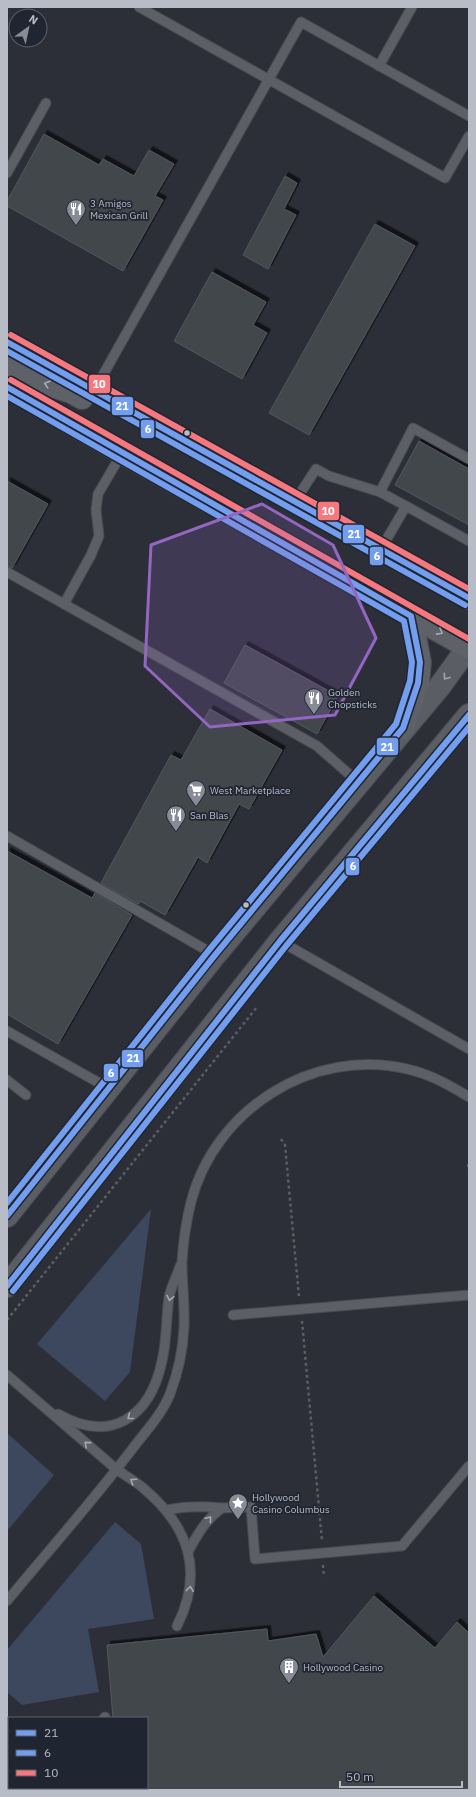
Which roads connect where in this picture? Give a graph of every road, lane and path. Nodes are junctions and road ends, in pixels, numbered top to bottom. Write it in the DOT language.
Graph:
graph roads {
  1 [pos="139,7"];
  2 [pos="412,7"];
  3 [pos="379,66"];
  4 [pos="269,80"];
  5 [pos="46,103"];
  6 [pos="469,116"];
  7 [pos="469,136"];
  8 [pos="7,173"];
  9 [pos="7,342"];
  10 [pos="7,366"];
  11 [pos="7,386"];
  12 [pos="94,391"];
  13 [pos="122,453"];
  14 [pos="469,459"];
  15 [pos="259,481"];
  16 [pos="380,492"];
  17 [pos="295,501"];
  18 [pos="406,506"];
  19 [pos="469,541"];
  20 [pos="381,549"];
  21 [pos="7,572"];
  22 [pos="469,598"];
  23 [pos="64,604"];
  24 [pos="411,616"];
  25 [pos="469,647"];
  26 [pos="469,715"];
  27 [pos="403,728"];
  28 [pos="358,782"];
  29 [pos="7,836"];
  30 [pos="280,941"];
  31 [pos="215,955"];
  32 [pos="257,1007"];
  33 [pos="7,1031"];
  34 [pos="469,1049"];
  35 [pos="7,1080"];
  36 [pos="108,1088"];
  37 [pos="26,1095"];
  38 [pos="469,1097"];
  39 [pos="282,1139"];
  40 [pos="468,1164"];
  41 [pos="469,1172"];
  42 [pos="7,1216"];
  43 [pos="182,1261"];
  44 [pos="7,1286"];
  45 [pos="469,1295"];
  46 [pos="299,1301"];
  47 [pos="233,1315"];
  48 [pos="302,1317"];
  49 [pos="7,1320"];
  50 [pos="7,1375"];
  51 [pos="42,1404"];
  52 [pos="469,1466"];
  53 [pos="116,1470"];
  54 [pos="222,1508"];
  55 [pos="167,1510"];
  56 [pos="322,1542"];
  57 [pos="188,1552"];
  58 [pos="323,1559"];
  59 [pos="324,1577"];
  60 [pos="7,1601"];
  61 [pos="177,1626"];
  1 -- 4 [label="lane"];
  2 -- 3 [label="lane"];
  3 -- 4 [label="lane"];
  3 -- 6 [label="lane"];
  4 -- 7 [label="lane"];
  4 -- 12 [label="lane"];
  5 -- 8 [label="lane"];
  9 -- 12 [label="main road"];
  15 -- 10 [label="main road, one-way"];
  11 -- 13 [label="main road"];
  12 -- 15 [label="main road"];
  13 -- 23 [label="lane"];
  13 -- 24 [label="main road"];
  14 -- 16 [label="lane"];
  15 -- 17 [label="main road"];
  16 -- 17 [label="lane"];
  16 -- 18 [label="lane"];
  17 -- 20 [label="main road"];
  18 -- 19 [label="lane"];
  18 -- 20 [label="lane"];
  20 -- 22 [label="main road"];
  21 -- 23 [label="lane"];
  23 -- 28 [label="lane"];
  24 -- 25 [label="main road, one-way"];
  24 -- 27 [label="main road"];
  25 -- 27 [label="main road, one-way"];
  26 -- 30 [label="main road"];
  27 -- 28 [label="main road"];
  28 -- 31 [label="main road"];
  29 -- 31 [label="lane"];
  30 -- 34 [label="lane"];
  30 -- 44 [label="main road"];
  31 -- 36 [label="main road"];
  32 -- 49 [label="path"];
  33 -- 36 [label="lane"];
  35 -- 37 [label="lane"];
  36 -- 42 [label="main road"];
  38 -- 43 [label="lane"];
  39 -- 46 [label="path"];
  40 -- 41 [label="path"];
  43 -- 51 [label="lane, one-way"];
  43 -- 53 [label="lane"];
  45 -- 47 [label="lane"];
  48 -- 56 [label="path"];
  50 -- 51 [label="lane"];
  53 -- 51 [label="lane, one-way"];
  52 -- 54 [label="lane"];
  55 -- 53 [label="lane, one-way"];
  53 -- 60 [label="lane"];
  54 -- 55 [label="lane"];
  57 -- 54 [label="lane, one-way"];
  55 -- 57 [label="lane"];
  61 -- 57 [label="lane, one-way"];
  58 -- 59 [label="path"];
}
